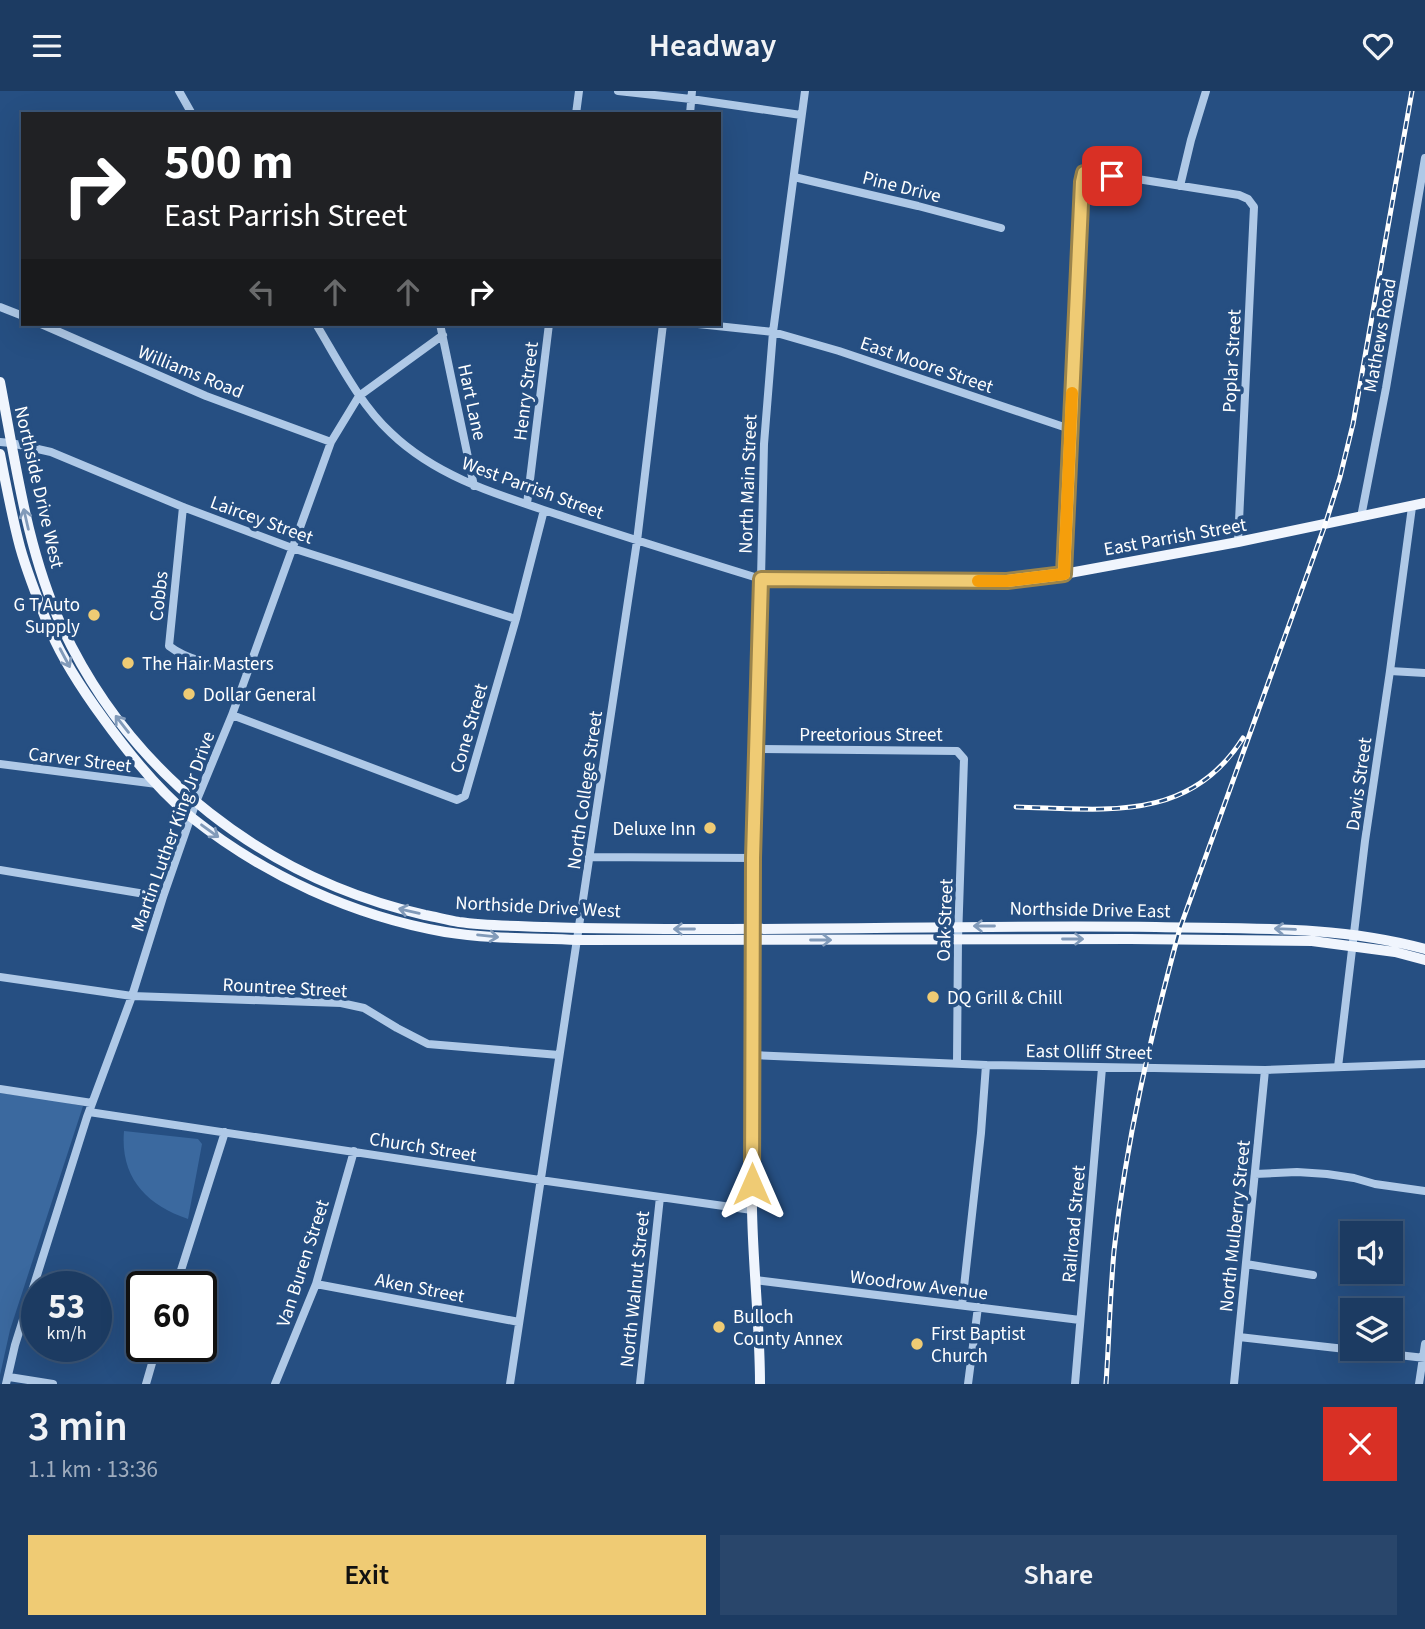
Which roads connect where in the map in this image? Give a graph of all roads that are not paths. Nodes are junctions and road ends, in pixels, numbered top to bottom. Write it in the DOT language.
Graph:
graph roads {
  1 [pos="179,91"];
  2 [pos="579,91"];
  3 [pos="618,91"];
  4 [pos="805,91"];
  5 [pos="1206,91"];
  6 [pos="692,95"];
  7 [pos="191,112"];
  8 [pos="576,112"];
  9 [pos="801,115"];
  10 [pos="1425,157"];
  11 [pos="794,177"];
  12 [pos="1180,186"];
  13 [pos="1001,228"];
  14 [pos="0,307"];
  15 [pos="21,315"];
  16 [pos="45,326"];
  17 [pos="317,326"];
  18 [pos="441,326"];
  19 [pos="549,326"];
  20 [pos="663,326"];
  21 [pos="717,326"];
  22 [pos="773,332"];
  23 [pos="443,335"];
  24 [pos="0,382"];
  25 [pos="359,396"];
  26 [pos="1070,429"];
  27 [pos="6,442"];
  28 [pos="331,442"];
  29 [pos="0,454"];
  30 [pos="474,486"];
  31 [pos="1425,503"];
  32 [pos="527,504"];
  33 [pos="183,507"];
  34 [pos="1412,507"];
  35 [pos="544,510"];
  36 [pos="1362,517"];
  37 [pos="637,541"];
  38 [pos="1238,542"];
  39 [pos="292,548"];
  40 [pos="1064,574"];
  41 [pos="761,579"];
  42 [pos="516,619"];
  43 [pos="248,670"];
  44 [pos="1390,671"];
  45 [pos="1425,673"];
  46 [pos="232,715"];
  47 [pos="756,749"];
  48 [pos="0,764"];
  49 [pos="964,777"];
  50 [pos="157,784"];
  51 [pos="196,802"];
  52 [pos="191,816"];
  53 [pos="589,857"];
  54 [pos="753,858"];
  55 [pos="0,870"];
  56 [pos="163,897"];
  57 [pos="959,926"];
  58 [pos="578,934"];
  59 [pos="752,934"];
  60 [pos="958,939"];
  61 [pos="1353,940"];
  62 [pos="1425,949"];
  63 [pos="1425,960"];
  64 [pos="0,977"];
  65 [pos="132,996"];
  66 [pos="559,1055"];
  67 [pos="751,1055"];
  68 [pos="957,1063"];
  69 [pos="1425,1064"];
  70 [pos="986,1065"];
  71 [pos="1338,1067"];
  72 [pos="1102,1068"];
  73 [pos="1265,1070"];
  74 [pos="0,1089"];
  75 [pos="92,1103"];
  76 [pos="89,1112"];
  77 [pos="225,1132"];
  78 [pos="354,1151"];
  79 [pos="1255,1174"];
  80 [pos="540,1180"];
  81 [pos="1425,1191"];
  82 [pos="660,1197"];
  83 [pos="752,1210"];
  84 [pos="1246,1264"];
  85 [pos="181,1271"];
  86 [pos="1313,1275"];
  87 [pos="755,1280"];
  88 [pos="316,1284"];
  89 [pos="962,1305"];
  90 [pos="978,1307"];
  91 [pos="1080,1320"];
  92 [pos="519,1322"];
  93 [pos="1239,1337"];
  94 [pos="1425,1344"];
  95 [pos="1424,1358"];
  96 [pos="152,1362"];
  97 [pos="9,1382"];
  98 [pos="53,1384"];
  99 [pos="146,1384"];
  100 [pos="275,1384"];
  101 [pos="510,1384"];
  102 [pos="640,1384"];
  103 [pos="760,1384"];
  104 [pos="968,1384"];
  105 [pos="1075,1384"];
  106 [pos="1234,1384"];
  107 [pos="1419,1384"];
  1 -- 7 [label="street"];
  2 -- 8 [label="street"];
  3 -- 6 [label="street"];
  4 -- 9 [label="street, North Main Street"];
  5 -- 12 [label="street"];
  6 -- 9 [label="street"];
  9 -- 11 [label="street, North Main Street"];
  10 -- 36 [label="street, Mathews Road"];
  11 -- 13 [label="street, Pine Drive"];
  11 -- 22 [label="street, North Main Street"];
  12 -- 26 [label="street"];
  12 -- 38 [label="street, Poplar Street"];
  14 -- 15 [label="street"];
  16 -- 28 [label="street, Williams Road"];
  17 -- 25 [label="street, West Parrish Street"];
  18 -- 23 [label="street, Hart Lane"];
  19 -- 32 [label="street, Henry Street"];
  20 -- 37 [label="street, North College Street"];
  21 -- 22 [label="street, East Moore Street"];
  22 -- 26 [label="street, East Moore Street"];
  22 -- 41 [label="street, North Main Street"];
  23 -- 25 [label="street, Martin Luther King Jr Drive"];
  23 -- 30 [label="street, Hart Lane"];
  24 -- 27 [label="main road, Northside Drive West"];
  25 -- 28 [label="street, Martin Luther King Jr Drive"];
  25 -- 30 [label="street, West Parrish Street"];
  26 -- 40 [label="street"];
  27 -- 33 [label="street, Laircey Street"];
  51 -- 27 [label="main road, Northside Drive West, one-way"];
  28 -- 39 [label="street, Martin Luther King Jr Drive"];
  29 -- 50 [label="main road, Northside Drive West, one-way"];
  30 -- 32 [label="street, West Parrish Street"];
  31 -- 34 [label="main road, East Parrish Street"];
  32 -- 35 [label="street, West Parrish Street"];
  33 -- 39 [label="street, Laircey Street"];
  33 -- 43 [label="street, Cobbs"];
  34 -- 36 [label="main road, East Parrish Street"];
  34 -- 44 [label="street, Davis Street"];
  35 -- 37 [label="street, West Parrish Street"];
  35 -- 42 [label="street, Cone Street"];
  36 -- 38 [label="main road, East Parrish Street"];
  37 -- 41 [label="street, West Parrish Street"];
  37 -- 53 [label="street, North College Street"];
  38 -- 40 [label="main road, East Parrish Street"];
  39 -- 42 [label="street, Laircey Street"];
  39 -- 43 [label="street, Martin Luther King Jr Drive"];
  40 -- 41 [label="main road, East Parrish Street"];
  41 -- 47 [label="main road, North Main Street"];
  42 -- 46 [label="street, Cone Street"];
  43 -- 46 [label="street, Martin Luther King Jr Drive"];
  44 -- 45 [label="street"];
  44 -- 61 [label="street, Davis Street"];
  46 -- 51 [label="street, Martin Luther King Jr Drive"];
  47 -- 49 [label="street, Preetorious Street"];
  47 -- 54 [label="main road, North Main Street"];
  48 -- 50 [label="street, Carver Street"];
  49 -- 57 [label="street, Oak Street"];
  50 -- 52 [label="main road, Northside Drive West"];
  51 -- 52 [label="street, Martin Luther King Jr Drive"];
  58 -- 51 [label="main road, Northside Drive West, one-way"];
  52 -- 56 [label="street, Martin Luther King Jr Drive"];
  52 -- 58 [label="main road, Northside Drive West, one-way"];
  53 -- 54 [label="street"];
  53 -- 58 [label="street, North College Street"];
  54 -- 59 [label="main road, North Main Street"];
  55 -- 56 [label="street"];
  56 -- 65 [label="street, Martin Luther King Jr Drive"];
  57 -- 59 [label="main road, Northside Drive East"];
  57 -- 60 [label="street, Oak Street"];
  61 -- 57 [label="main road, Northside Drive East, one-way"];
  58 -- 59 [label="main road, Northside Drive West"];
  58 -- 66 [label="street, North College Street"];
  59 -- 60 [label="main road, Northside Drive East, one-way"];
  59 -- 67 [label="main road, North Main Street"];
  60 -- 61 [label="main road, Northside Drive East, one-way"];
  60 -- 68 [label="street, Oak Street"];
  61 -- 62 [label="main road, Northside Drive East"];
  61 -- 63 [label="main road, Northside Drive East"];
  61 -- 71 [label="street, Davis Street"];
  64 -- 65 [label="street, Rountree Street"];
  65 -- 66 [label="street, Rountree Street"];
  65 -- 75 [label="street, Martin Luther King Jr Drive"];
  66 -- 80 [label="street, North College Street"];
  67 -- 68 [label="street, East Olliff Street"];
  67 -- 83 [label="main road, North Main Street"];
  68 -- 70 [label="street, East Olliff Street"];
  69 -- 71 [label="street, East Olliff Street"];
  70 -- 72 [label="street, East Olliff Street"];
  70 -- 89 [label="street"];
  71 -- 73 [label="street, East Olliff Street"];
  72 -- 73 [label="street, East Olliff Street"];
  72 -- 91 [label="street, Railroad Street"];
  73 -- 79 [label="street, North Mulberry Street"];
  74 -- 75 [label="street"];
  75 -- 76 [label="street, Martin Luther King Jr Drive"];
  76 -- 77 [label="street, Church Street"];
  76 -- 97 [label="street, Martin Luther King Jr Drive"];
  77 -- 78 [label="street, Church Street"];
  77 -- 85 [label="street"];
  78 -- 80 [label="street, Church Street"];
  78 -- 88 [label="street, Van Buren Street"];
  79 -- 81 [label="street"];
  79 -- 84 [label="street, North Mulberry Street"];
  80 -- 82 [label="street, Church Street"];
  80 -- 92 [label="street, North College Street"];
  82 -- 83 [label="street, Church Street"];
  82 -- 102 [label="street, North Walnut Street"];
  83 -- 87 [label="main road, North Main Street"];
  84 -- 86 [label="street"];
  84 -- 93 [label="street, North Mulberry Street"];
  87 -- 89 [label="street, Woodrow Avenue"];
  87 -- 103 [label="main road, North Main Street"];
  88 -- 92 [label="street, Aken Street"];
  88 -- 100 [label="street, Van Buren Street"];
  89 -- 90 [label="street, Woodrow Avenue"];
  90 -- 91 [label="street, Woodrow Avenue"];
  90 -- 104 [label="street"];
  91 -- 105 [label="street, Railroad Street"];
  92 -- 101 [label="street, North College Street"];
  93 -- 95 [label="street"];
  93 -- 106 [label="street, North Mulberry Street"];
  94 -- 95 [label="street"];
  95 -- 107 [label="street"];
  96 -- 99 [label="street"];
  97 -- 98 [label="street"];
}
